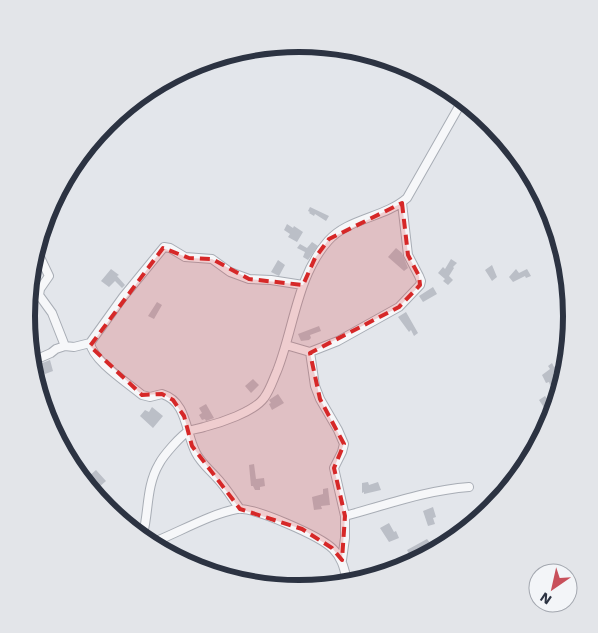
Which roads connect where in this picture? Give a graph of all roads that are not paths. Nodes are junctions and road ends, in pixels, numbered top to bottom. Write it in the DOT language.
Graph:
graph roads {
  1 [pos="459,106"];
  2 [pos="402,203"];
  3 [pos="41,261"];
  4 [pos="304,285"];
  5 [pos="90,343"];
  6 [pos="286,345"];
  7 [pos="65,346"];
  8 [pos="310,352"];
  9 [pos="38,358"];
  10 [pos="188,431"];
  11 [pos="469,487"];
  12 [pos="240,508"];
  13 [pos="345,516"];
  14 [pos="144,530"];
  15 [pos="159,540"];
  16 [pos="342,560"];
  17 [pos="346,576"];
  1 -- 2 [label="street"];
  2 -- 4 [label="street"];
  2 -- 8 [label="street"];
  3 -- 7 [label="street"];
  4 -- 5 [label="street"];
  4 -- 6 [label="street"];
  5 -- 7 [label="street"];
  5 -- 10 [label="street"];
  6 -- 8 [label="street"];
  6 -- 10 [label="street"];
  7 -- 9 [label="street"];
  8 -- 13 [label="street"];
  10 -- 12 [label="street"];
  10 -- 14 [label="street"];
  11 -- 13 [label="street"];
  12 -- 15 [label="street"];
  12 -- 16 [label="street"];
  13 -- 16 [label="street"];
  16 -- 17 [label="street"];
}
